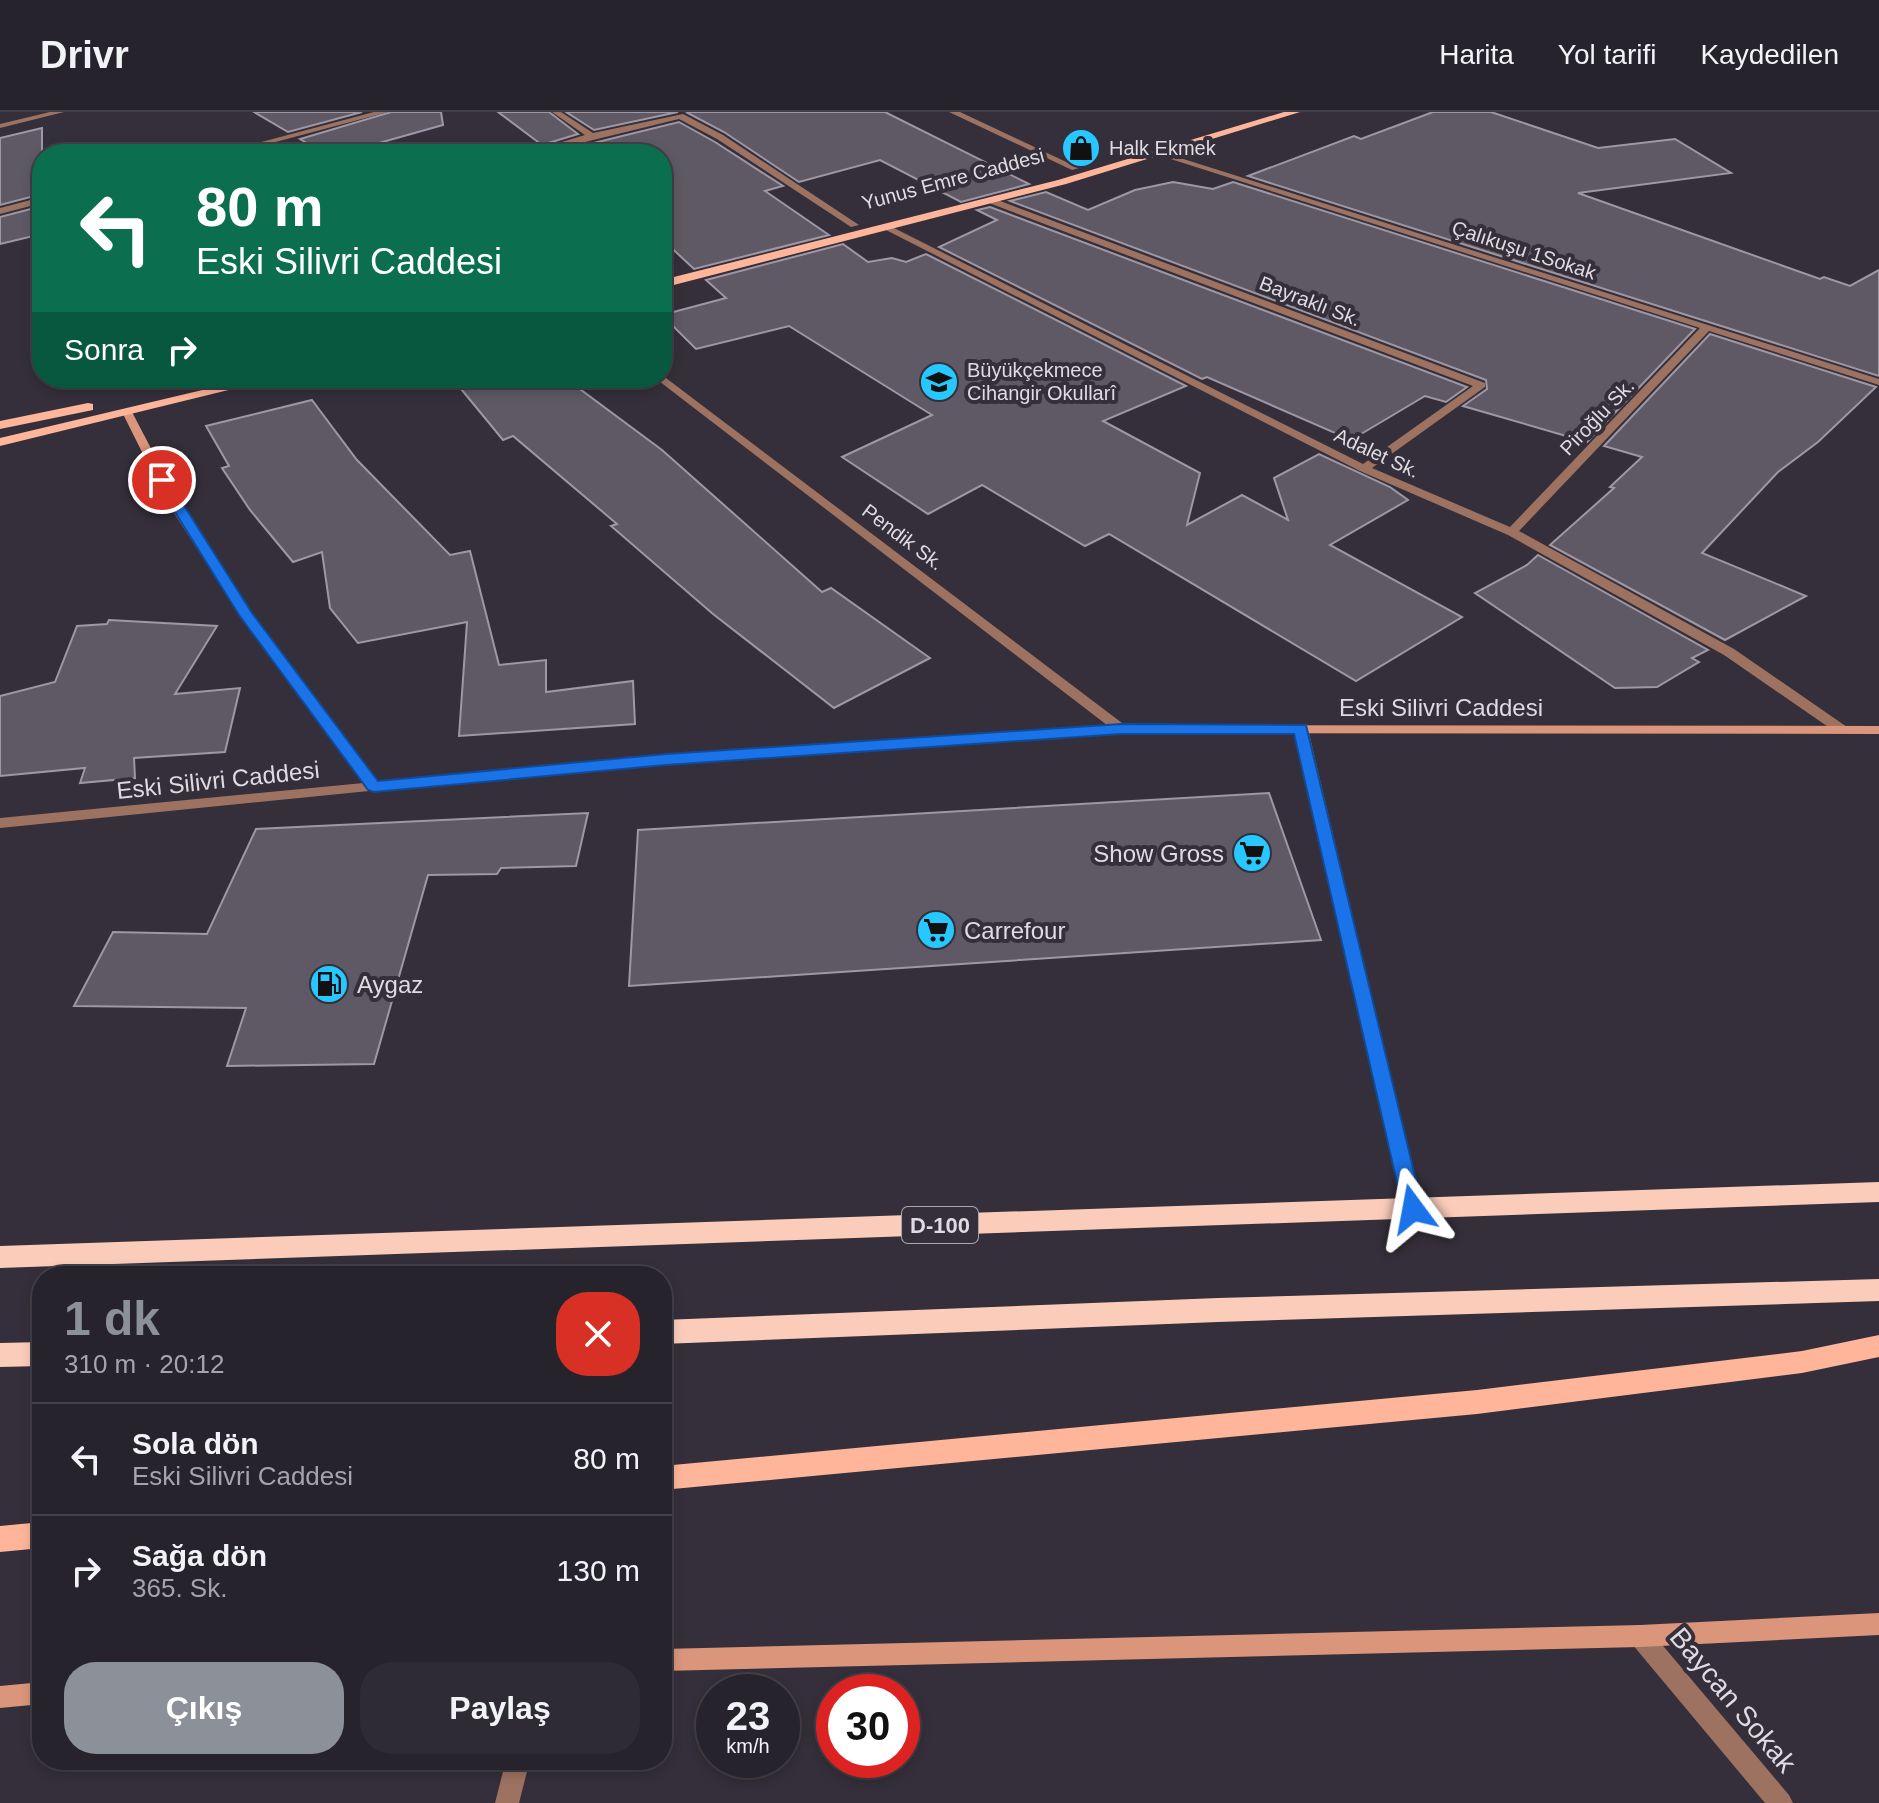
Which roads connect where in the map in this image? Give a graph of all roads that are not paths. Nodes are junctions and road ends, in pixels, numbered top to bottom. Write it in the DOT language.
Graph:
graph roads {
  1 [pos="60,112"];
  2 [pos="384,112"];
  3 [pos="556,112"];
  4 [pos="953,112"];
  5 [pos="1251,112"];
  6 [pos="1295,112"];
  7 [pos="0,126"];
  8 [pos="592,136"];
  9 [pos="261,144"];
  10 [pos="563,144"];
  11 [pos="1158,152"];
  12 [pos="1075,168"];
  13 [pos="992,201"];
  14 [pos="32,203"];
  15 [pos="0,211"];
  16 [pos="854,225"];
  17 [pos="887,228"];
  18 [pos="672,274"];
  19 [pos="672,274"];
  20 [pos="1707,327"];
  21 [pos="1879,382"];
  22 [pos="672,387"];
  23 [pos="184,388"];
  24 [pos="218,388"];
  25 [pos="124,406"];
  26 [pos="0,425"];
  27 [pos="0,442"];
  28 [pos="1364,469"];
  29 [pos="1512,532"];
  30 [pos="1121,729"];
  31 [pos="1301,729"];
  32 [pos="1842,730"];
  33 [pos="1879,730"];
  34 [pos="374,787"];
  35 [pos="0,823"];
  36 [pos="1879,1192"];
  37 [pos="1413,1209"];
  38 [pos="0,1257"];
  39 [pos="1879,1290"];
  40 [pos="672,1332"];
  41 [pos="1879,1346"];
  42 [pos="32,1354"];
  43 [pos="0,1355"];
  44 [pos="672,1477"];
  45 [pos="32,1536"];
  46 [pos="0,1539"];
  47 [pos="1879,1624"];
  48 [pos="1640,1636"];
  49 [pos="672,1660"];
  50 [pos="32,1694"];
  51 [pos="0,1697"];
  52 [pos="515,1770"];
  53 [pos="507,1803"];
  54 [pos="1781,1803"];
  1 -- 7 [label="street"];
  2 -- 9 [label="street"];
  3 -- 8 [label="street"];
  4 -- 12 [label="street"];
  5 -- 12 [label="main road, Yunus Emre Caddesi"];
  6 -- 11 [label="main road"];
  8 -- 10 [label="street"];
  8 -- 16 [label="street"];
  11 -- 13 [label="main road"];
  11 -- 20 [label="street, Çalıkuşu 1Sokak"];
  12 -- 16 [label="main road, Yunus Emre Caddesi"];
  13 -- 17 [label="main road"];
  13 -- 28 [label="street, Bayraklı Sk."];
  14 -- 15 [label="street"];
  16 -- 18 [label="main road, Yunus Emre Caddesi"];
  17 -- 19 [label="main road"];
  17 -- 28 [label="street, Adalet Sk."];
  20 -- 21 [label="street, Çalıkuşu 1Sokak"];
  20 -- 29 [label="street, Piroğlu Sk."];
  22 -- 30 [label="street, Pendik Sk."];
  23 -- 25 [label="main road"];
  24 -- 25 [label="main road"];
  25 -- 26 [label="main road"];
  25 -- 27 [label="main road"];
  25 -- 34 [label="main road"];
  28 -- 29 [label="street, Adalet Sk."];
  29 -- 32 [label="street, Adalet Sk."];
  30 -- 31 [label="main road, Eski Silivri Caddesi"];
  30 -- 34 [label="main road, Eski Silivri Caddesi"];
  31 -- 32 [label="main road, Eski Silivri Caddesi"];
  31 -- 37 [label="street"];
  32 -- 33 [label="main road, Eski Silivri Caddesi"];
  34 -- 35 [label="street, Eski Silivri Caddesi"];
  36 -- 37 [label="highway, D-100"];
  37 -- 38 [label="highway, D-100"];
  39 -- 40 [label="highway"];
  41 -- 44 [label="main road"];
  42 -- 43 [label="highway"];
  45 -- 46 [label="main road"];
  47 -- 48 [label="main road"];
  48 -- 49 [label="main road"];
  48 -- 54 [label="street, Baycan Sokak"];
  50 -- 51 [label="main road"];
  52 -- 53 [label="street"];
}
